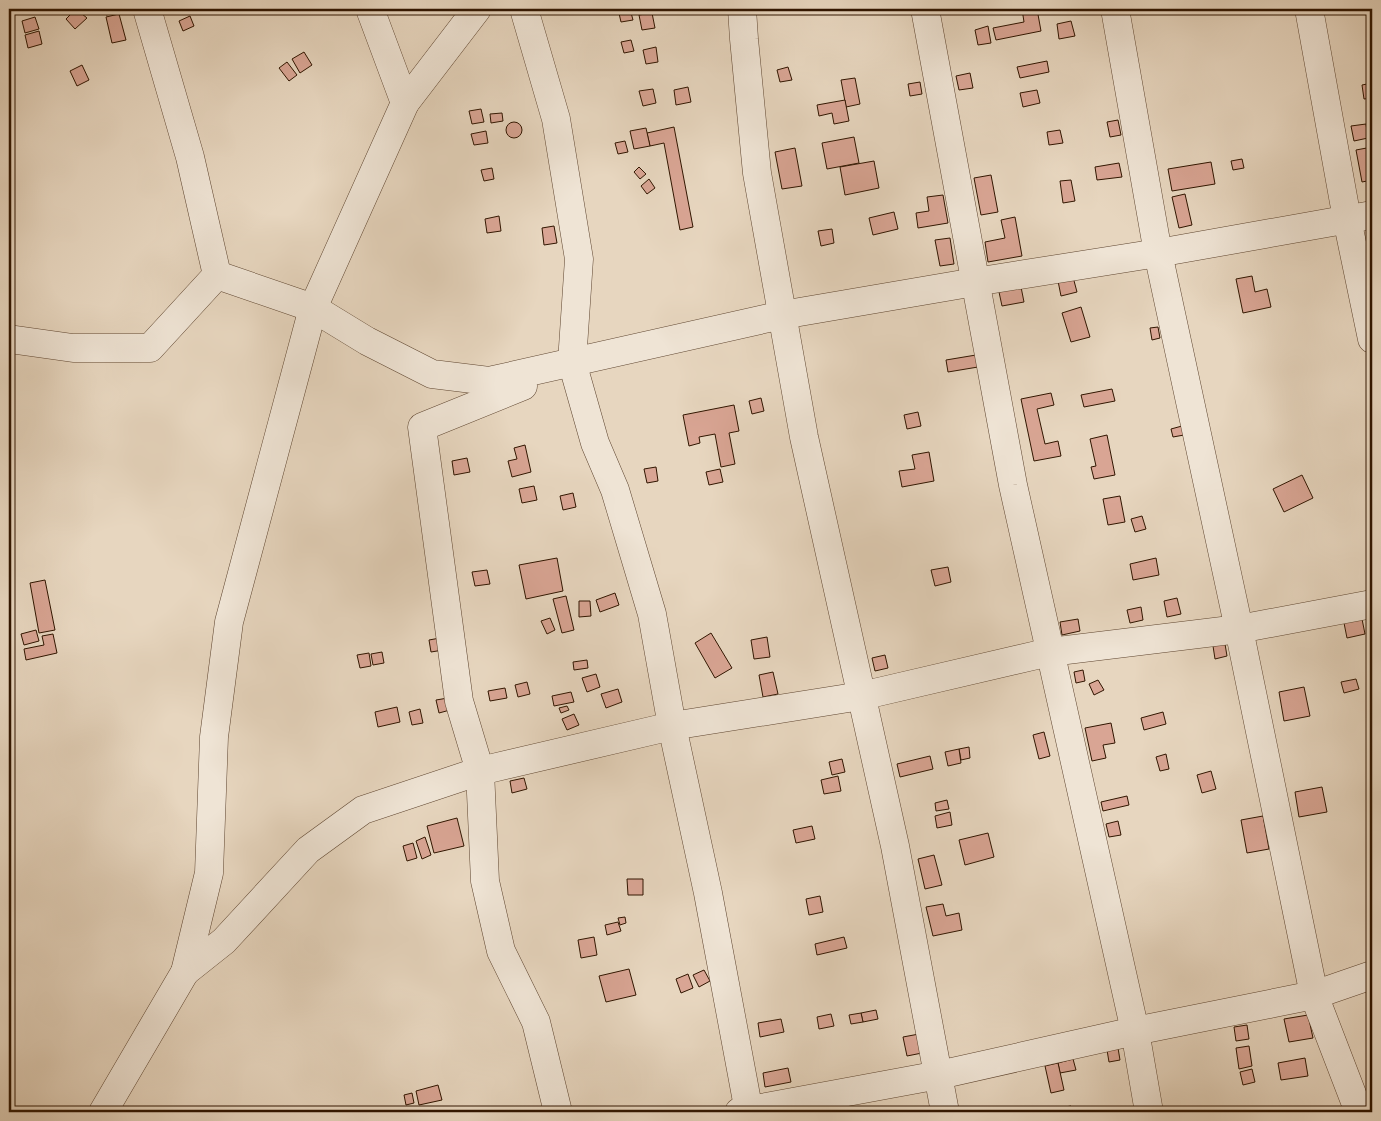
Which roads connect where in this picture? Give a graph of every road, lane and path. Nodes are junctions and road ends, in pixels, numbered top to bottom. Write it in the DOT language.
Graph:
graph roads {
  1 [pos="147,9"];
  2 [pos="370,9"];
  3 [pos="477,9"];
  4 [pos="524,9"];
  5 [pos="742,9"];
  6 [pos="925,9"];
  7 [pos="1115,9"];
  8 [pos="1309,9"];
  9 [pos="405,103"];
  10 [pos="1360,217"];
  11 [pos="1158,253"];
  12 [pos="217,275"];
  13 [pos="975,282"];
  14 [pos="313,308"];
  15 [pos="782,314"];
  16 [pos="9,339"];
  17 [pos="1372,339"];
  18 [pos="572,362"];
  19 [pos="1372,604"];
  20 [pos="1239,629"];
  21 [pos="1050,652"];
  22 [pos="861,696"];
  23 [pos="672,726"];
  24 [pos="480,771"];
  25 [pos="184,972"];
  26 [pos="1372,975"];
  27 [pos="1314,995"];
  28 [pos="1135,1031"];
  29 [pos="940,1075"];
  30 [pos="103,1112"];
  31 [pos="558,1112"];
  32 [pos="746,1112"];
  33 [pos="945,1112"];
  34 [pos="1150,1112"];
  35 [pos="1359,1112"];
  1 -- 12 [label="street"];
  2 -- 9 [label="street"];
  3 -- 9 [label="street"];
  4 -- 18 [label="street"];
  5 -- 15 [label="street"];
  6 -- 13 [label="street"];
  7 -- 11 [label="street"];
  8 -- 10 [label="street"];
  9 -- 14 [label="street"];
  10 -- 11 [label="street"];
  10 -- 17 [label="street"];
  11 -- 13 [label="street"];
  11 -- 20 [label="street"];
  12 -- 14 [label="street"];
  12 -- 16 [label="street"];
  13 -- 15 [label="street"];
  13 -- 21 [label="street"];
  14 -- 18 [label="street"];
  14 -- 25 [label="street"];
  15 -- 18 [label="street"];
  15 -- 22 [label="street"];
  18 -- 23 [label="street"];
  18 -- 24 [label="street"];
  19 -- 20 [label="street"];
  20 -- 21 [label="street"];
  20 -- 27 [label="street"];
  21 -- 22 [label="street"];
  21 -- 28 [label="street"];
  22 -- 23 [label="street"];
  22 -- 29 [label="street"];
  23 -- 24 [label="street"];
  23 -- 32 [label="street"];
  24 -- 25 [label="street"];
  24 -- 31 [label="street"];
  25 -- 30 [label="street"];
  26 -- 27 [label="street"];
  27 -- 28 [label="street"];
  27 -- 35 [label="street"];
  28 -- 29 [label="street"];
  28 -- 34 [label="street"];
  29 -- 32 [label="street"];
  29 -- 33 [label="street"];
}
